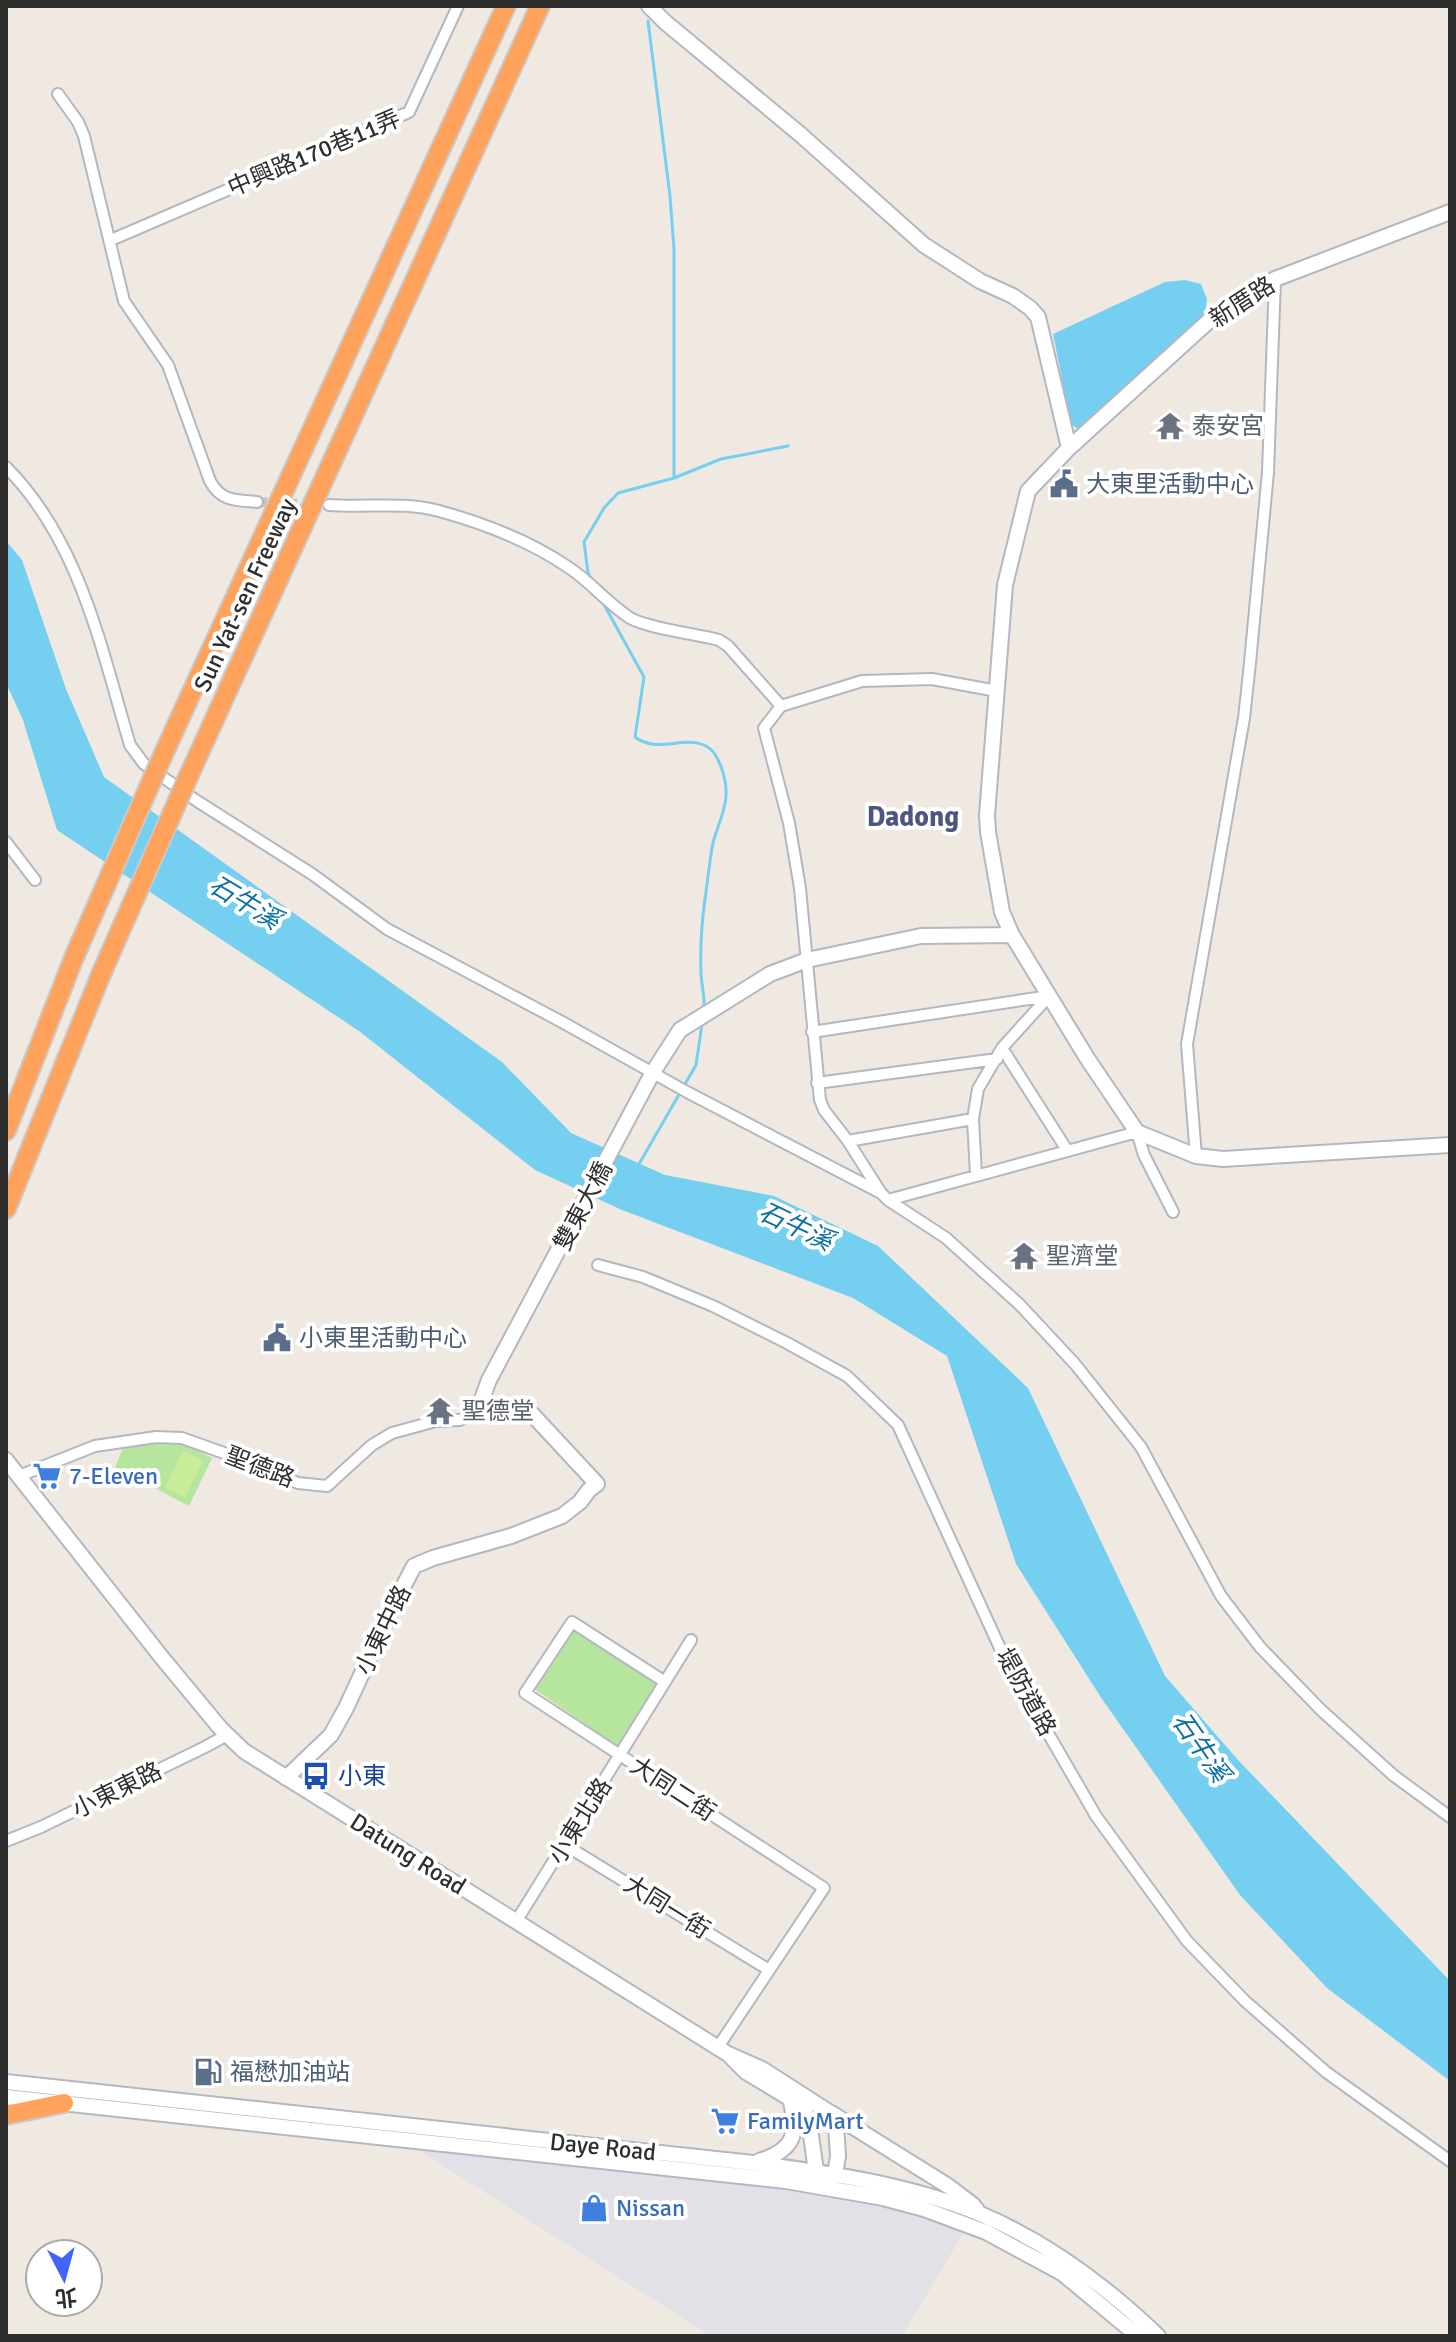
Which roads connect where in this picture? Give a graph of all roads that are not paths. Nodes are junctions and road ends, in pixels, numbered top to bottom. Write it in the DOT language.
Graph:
graph roads {
  1 [pos="458,6"];
  2 [pos="506,6"];
  3 [pos="540,6"];
  4 [pos="649,6"];
  5 [pos="58,94"];
  6 [pos="1450,212"];
  7 [pos="111,240"];
  8 [pos="1275,279"];
  9 [pos="1069,448"];
  10 [pos="6,467"];
  11 [pos="257,502"];
  12 [pos="329,505"];
  13 [pos="997,691"];
  14 [pos="781,706"];
  15 [pos="6,842"];
  16 [pos="35,880"];
  17 [pos="1012,935"];
  18 [pos="807,960"];
  19 [pos="1049,996"];
  20 [pos="812,1032"];
  21 [pos="999,1053"];
  22 [pos="653,1072"];
  23 [pos="817,1083"];
  24 [pos="973,1119"];
  25 [pos="6,1131"];
  26 [pos="1137,1132"];
  27 [pos="848,1141"];
  28 [pos="1450,1145"];
  29 [pos="1067,1150"];
  30 [pos="1196,1156"];
  31 [pos="976,1175"];
  32 [pos="884,1196"];
  33 [pos="6,1209"];
  34 [pos="1173,1212"];
  35 [pos="598,1265"];
  36 [pos="484,1406"];
  37 [pos="6,1460"];
  38 [pos="19,1476"];
  39 [pos="691,1640"];
  40 [pos="665,1682"];
  41 [pos="227,1735"];
  42 [pos="621,1755"];
  43 [pos="286,1778"];
  44 [pos="1450,1817"];
  45 [pos="6,1841"];
  46 [pos="565,1845"];
  47 [pos="517,1920"];
  48 [pos="769,1970"];
  49 [pos="723,2051"];
  50 [pos="6,2082"];
  51 [pos="6,2097"];
  52 [pos="790,2098"];
  53 [pos="64,2103"];
  54 [pos="829,2112"];
  55 [pos="6,2115"];
  56 [pos="424,2134"];
  57 [pos="1450,2161"];
  58 [pos="753,2163"];
  59 [pos="816,2171"];
  60 [pos="835,2174"];
  61 [pos="823,2186"];
  62 [pos="979,2214"];
  63 [pos="1138,2336"];
  64 [pos="1158,2336"];
  1 -- 7 [label="street, 中興路170巷11弄"];
  2 -- 25 [label="highway, Sun Yat-sen Freeway, bridge"];
  3 -- 33 [label="highway, Sun Yat-sen Freeway, bridge"];
  4 -- 9 [label="main road"];
  5 -- 7 [label="street"];
  6 -- 8 [label="main road, 新厝路"];
  7 -- 11 [label="street"];
  8 -- 9 [label="main road, 新厝路"];
  8 -- 30 [label="street"];
  9 -- 13 [label="main road, 新厝路"];
  10 -- 22 [label="street"];
  12 -- 14 [label="street"];
  13 -- 14 [label="street"];
  13 -- 17 [label="main road, 新厝路"];
  14 -- 18 [label="street"];
  15 -- 16 [label="street"];
  17 -- 18 [label="main road, 雙東大橋"];
  17 -- 19 [label="main road, 新厝路"];
  18 -- 20 [label="street"];
  18 -- 22 [label="main road, 雙東大橋"];
  19 -- 20 [label="street"];
  19 -- 21 [label="street"];
  19 -- 26 [label="main road, 新厝路"];
  20 -- 23 [label="street"];
  21 -- 23 [label="street"];
  21 -- 24 [label="street"];
  21 -- 29 [label="street"];
  22 -- 32 [label="street"];
  22 -- 36 [label="main road, 雙東大橋"];
  23 -- 27 [label="street"];
  24 -- 27 [label="street"];
  24 -- 31 [label="street"];
  26 -- 29 [label="street"];
  26 -- 30 [label="main road"];
  26 -- 34 [label="street"];
  27 -- 32 [label="street"];
  28 -- 30 [label="main road"];
  29 -- 31 [label="street"];
  31 -- 32 [label="street"];
  32 -- 44 [label="street"];
  35 -- 57 [label="street, 堤防道路"];
  36 -- 38 [label="street, 聖德路"];
  36 -- 43 [label="main road, 小東中路"];
  37 -- 38 [label="main road, Datung Road"];
  38 -- 41 [label="main road, Datung Road"];
  39 -- 40 [label="street, 小東北路"];
  40 -- 42 [label="street, 小東北路"];
  40 -- 42 [label="street, 大同二街"];
  41 -- 43 [label="main road, Datung Road"];
  41 -- 45 [label="street, 小東東路"];
  42 -- 46 [label="street, 小東北路"];
  42 -- 48 [label="street, 大同二街"];
  43 -- 47 [label="main road, Datung Road"];
  46 -- 47 [label="street, 小東北路"];
  46 -- 48 [label="street, 大同一街"];
  47 -- 49 [label="main road, Datung Road"];
  48 -- 49 [label="street, 大同二街"];
  49 -- 52 [label="main road, Datung Road"];
  49 -- 54 [label="main road, Datung Road"];
  50 -- 56 [label="main road, Daye Road"];
  51 -- 53 [label="main road, Daye Road"];
  52 -- 58 [label="main road"];
  52 -- 59 [label="main road, Datung Road"];
  53 -- 55 [label="highway"];
  53 -- 56 [label="main road, Daye Road"];
  54 -- 60 [label="main road"];
  54 -- 62 [label="main road, Datung Road"];
  56 -- 58 [label="main road, Daye Road"];
  56 -- 61 [label="main road, Daye Road"];
  58 -- 59 [label="main road, Daye Road"];
  59 -- 60 [label="main road, Daye Road"];
  59 -- 61 [label="main road, Datung Road"];
  60 -- 61 [label="main road"];
  60 -- 62 [label="main road, Daye Road"];
  61 -- 63 [label="main road, Daye Road"];
  62 -- 64 [label="main road, Daye Road"];
}
